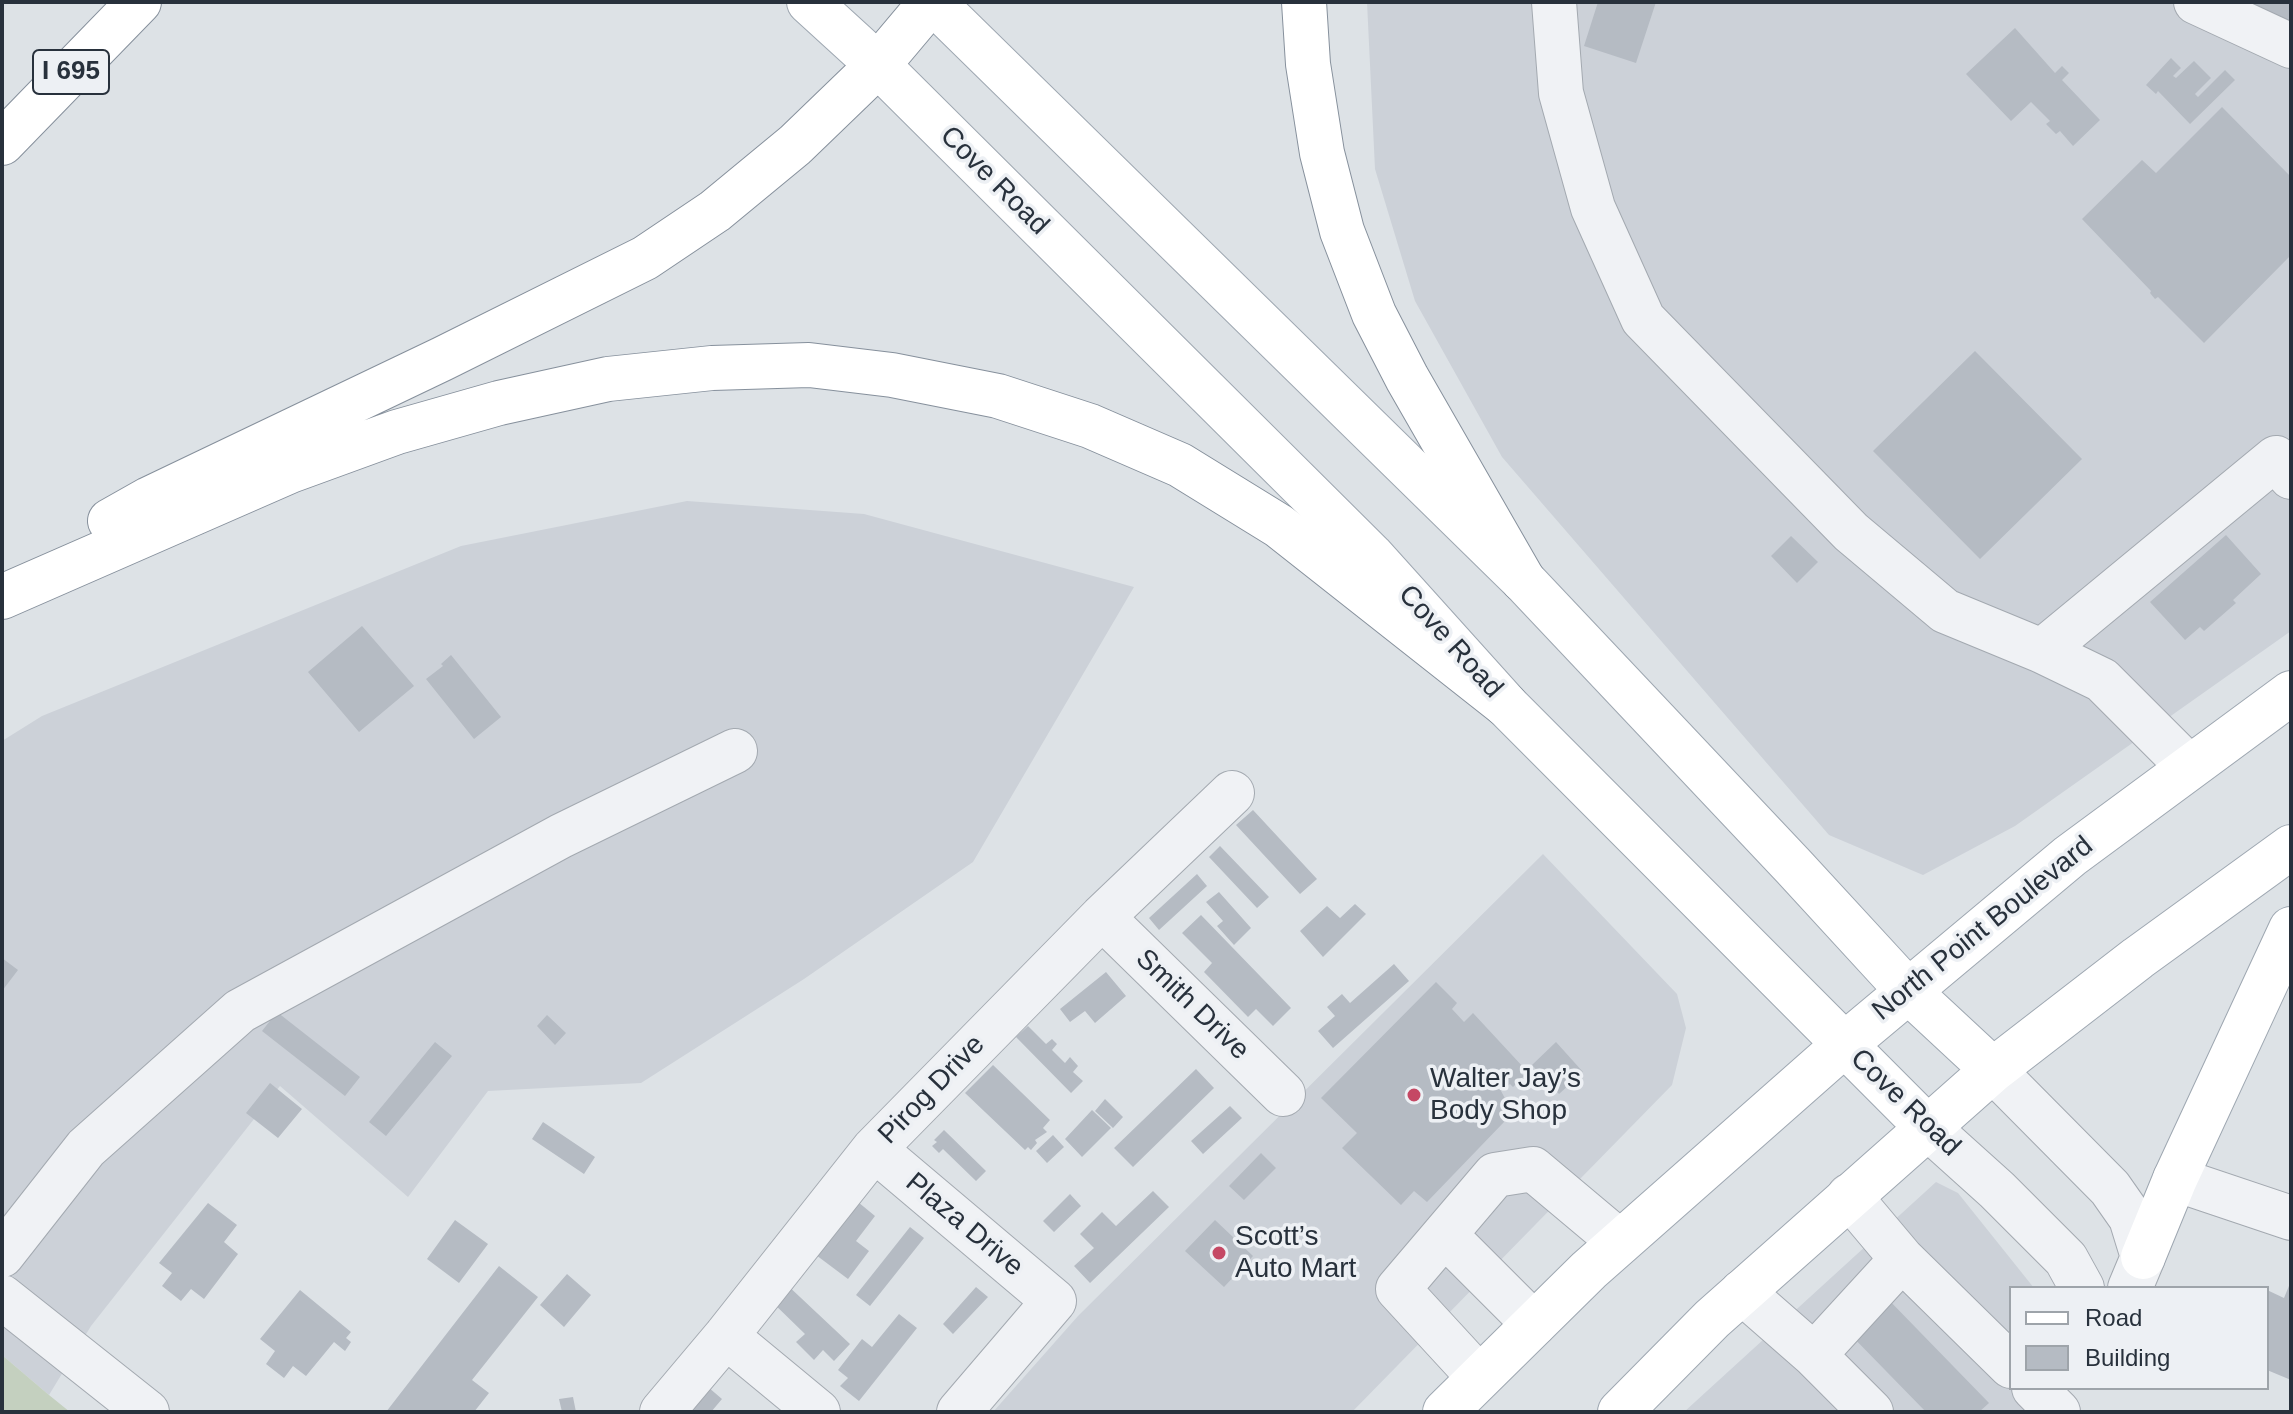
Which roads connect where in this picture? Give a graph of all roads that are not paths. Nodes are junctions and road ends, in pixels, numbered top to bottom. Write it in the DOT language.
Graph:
graph roads {
  1 [pos="139,2"];
  2 [pos="809,2"];
  3 [pos="932,2"];
  4 [pos="1304,2"];
  5 [pos="1554,2"];
  6 [pos="2196,2"];
  7 [pos="2291,46"];
  8 [pos="878,65"];
  9 [pos="2,143"];
  10 [pos="2286,462"];
  11 [pos="1523,580"];
  12 [pos="2,582"];
  13 [pos="2,597"];
  14 [pos="2042,651"];
  15 [pos="2291,693"];
  16 [pos="1506,705"];
  17 [pos="735,751"];
  18 [pos="2189,767"];
  19 [pos="1232,793"];
  20 [pos="2291,847"];
  21 [pos="1102,917"];
  22 [pos="2291,929"];
  23 [pos="1908,991"];
  24 [pos="1844,1045"];
  25 [pos="1993,1070"];
  26 [pos="1283,1094"];
  27 [pos="1927,1127"];
  28 [pos="874,1149"];
  29 [pos="2175,1179"];
  30 [pos="1849,1196"];
  31 [pos="2291,1218"];
  32 [pos="1445,1235"];
  33 [pos="1620,1242"];
  34 [pos="2,1255"];
  35 [pos="1902,1259"];
  36 [pos="2136,1272"];
  37 [pos="2081,1286"];
  38 [pos="1742,1292"];
  39 [pos="2,1297"];
  40 [pos="1534,1324"];
  41 [pos="726,1336"];
  42 [pos="1814,1355"];
  43 [pos="2009,1369"];
  44 [pos="1479,1377"];
  45 [pos="2084,1390"];
  46 [pos="147,1412"];
  47 [pos="662,1412"];
  48 [pos="818,1412"];
  49 [pos="959,1412"];
  50 [pos="1445,1412"];
  51 [pos="1620,1412"];
  52 [pos="1871,1412"];
  53 [pos="2074,1412"];
  1 -- 9 [label="main road, I 695"];
  2 -- 8 [label="main road, Cove Road"];
  3 -- 8 [label="main road"];
  3 -- 11 [label="main road"];
  4 -- 11 [label="main road"];
  5 -- 14 [label="street"];
  6 -- 7 [label="street"];
  8 -- 12 [label="main road"];
  8 -- 16 [label="main road, Cove Road"];
  10 -- 14 [label="street"];
  11 -- 23 [label="main road"];
  13 -- 16 [label="main road"];
  14 -- 18 [label="street"];
  15 -- 18 [label="main road, North Point Boulevard"];
  16 -- 24 [label="main road, Cove Road"];
  17 -- 34 [label="street"];
  18 -- 23 [label="main road, North Point Boulevard"];
  19 -- 21 [label="street, Pirog Drive"];
  20 -- 25 [label="main road"];
  21 -- 26 [label="street, Smith Drive"];
  21 -- 28 [label="street, Pirog Drive"];
  22 -- 29 [label="main road"];
  23 -- 24 [label="main road, North Point Boulevard"];
  23 -- 25 [label="main road"];
  24 -- 27 [label="main road, Cove Road"];
  24 -- 33 [label="main road, North Point Boulevard"];
  25 -- 27 [label="main road"];
  25 -- 36 [label="street"];
  27 -- 30 [label="main road"];
  27 -- 37 [label="street, Cove Road"];
  28 -- 41 [label="street, Pirog Drive"];
  28 -- 49 [label="street, Plaza Drive"];
  29 -- 31 [label="street"];
  29 -- 36 [label="main road"];
  30 -- 35 [label="street"];
  30 -- 38 [label="main road"];
  32 -- 33 [label="street"];
  32 -- 40 [label="street"];
  32 -- 44 [label="street"];
  33 -- 40 [label="main road, North Point Boulevard"];
  35 -- 42 [label="street"];
  35 -- 43 [label="street"];
  38 -- 42 [label="street"];
  38 -- 51 [label="main road"];
  39 -- 46 [label="street"];
  40 -- 44 [label="main road, North Point Boulevard"];
  41 -- 47 [label="street, Pirog Drive"];
  41 -- 48 [label="street"];
  42 -- 52 [label="street"];
  44 -- 50 [label="main road, North Point Boulevard"];
  45 -- 53 [label="street"];
}
